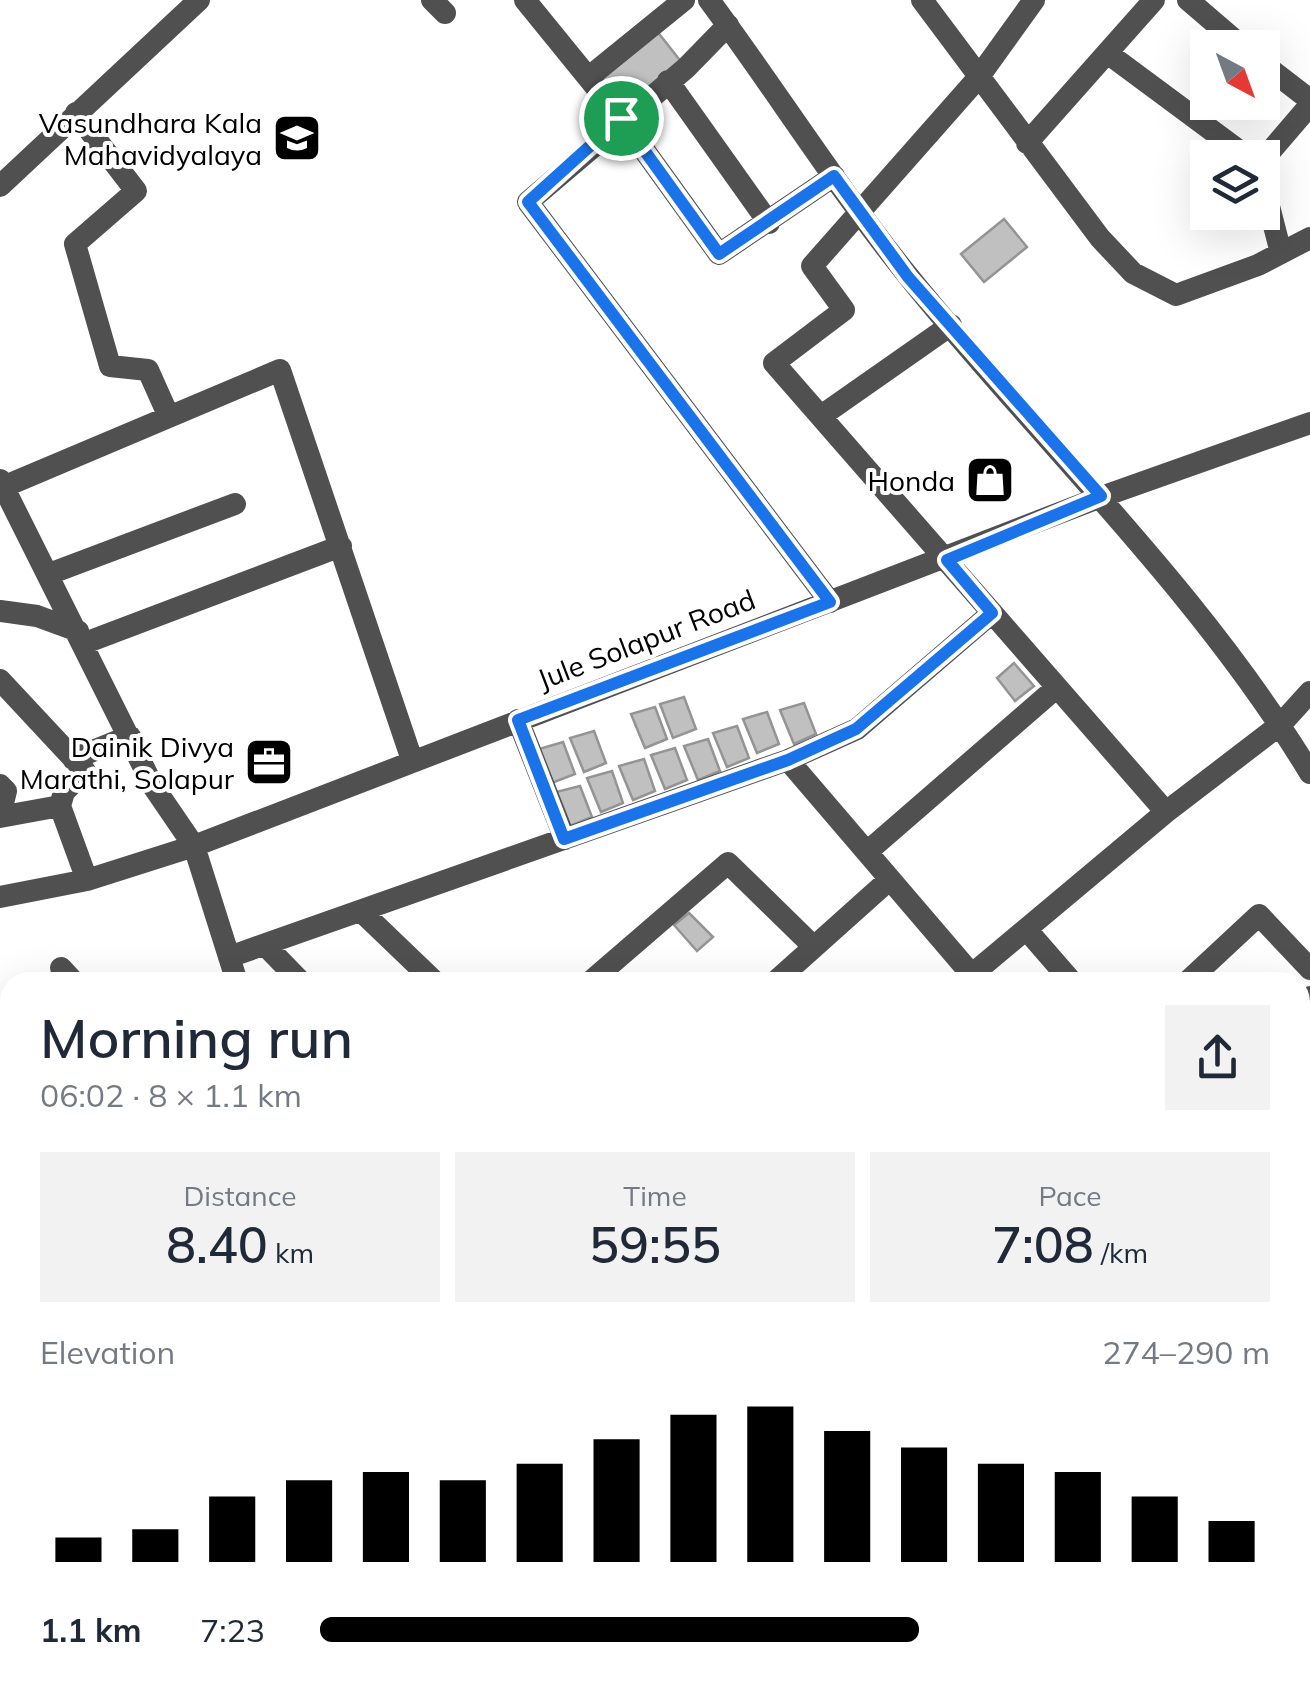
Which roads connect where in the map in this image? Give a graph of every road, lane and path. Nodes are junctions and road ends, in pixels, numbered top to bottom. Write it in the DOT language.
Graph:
graph roads {
  1 [pos="199,0"];
  2 [pos="525,0"];
  3 [pos="684,0"];
  4 [pos="709,0"];
  5 [pos="922,0"];
  6 [pos="1034,0"];
  7 [pos="1154,0"];
  8 [pos="1188,0"];
  9 [pos="728,26"];
  10 [pos="1223,30"];
  11 [pos="1110,55"];
  12 [pos="588,77"];
  13 [pos="1280,77"];
  14 [pos="978,78"];
  15 [pos="668,82"];
  16 [pos="1310,102"];
  17 [pos="76,113"];
  18 [pos="621,118"];
  19 [pos="1224,140"];
  20 [pos="1279,140"];
  21 [pos="1028,143"];
  22 [pos="834,176"];
  23 [pos="0,186"];
  24 [pos="862,212"];
  25 [pos="769,223"];
  26 [pos="1276,230"];
  27 [pos="1310,238"];
  28 [pos="1282,253"];
  29 [pos="951,325"];
  30 [pos="821,416"];
  31 [pos="169,417"];
  32 [pos="1310,423"];
  33 [pos="2,484"];
  34 [pos="1101,496"];
  35 [pos="235,504"];
  36 [pos="341,546"];
  37 [pos="947,560"];
  38 [pos="49,574"];
  39 [pos="830,602"];
  40 [pos="0,611"];
  41 [pos="992,613"];
  42 [pos="81,637"];
  43 [pos="0,680"];
  44 [pos="1056,688"];
  45 [pos="1310,692"];
  46 [pos="518,720"];
  47 [pos="1280,724"];
  48 [pos="130,736"];
  49 [pos="74,759"];
  50 [pos="412,760"];
  51 [pos="788,760"];
  52 [pos="1310,773"];
  53 [pos="0,785"];
  54 [pos="60,806"];
  55 [pos="1166,812"];
  56 [pos="0,816"];
  57 [pos="564,839"];
  58 [pos="194,846"];
  59 [pos="867,852"];
  60 [pos="890,879"];
  61 [pos="88,880"];
  62 [pos="0,897"];
  63 [pos="360,911"];
  64 [pos="1026,929"];
  65 [pos="265,945"];
  66 [pos="814,947"];
  67 [pos="229,957"];
  68 [pos="1310,970"];
  69 [pos="234,972"];
  70 [pos="291,972"];
  71 [pos="424,972"];
  72 [pos="602,972"];
  73 [pos="786,972"];
  74 [pos="963,972"];
  75 [pos="976,972"];
  76 [pos="1063,972"];
  77 [pos="1198,972"];
  1 -- 17 [label="street"];
  2 -- 12 [label="street"];
  3 -- 12 [label="street"];
  4 -- 9 [label="street"];
  5 -- 14 [label="street"];
  6 -- 14 [label="street"];
  7 -- 11 [label="street"];
  8 -- 10 [label="street"];
  9 -- 15 [label="street"];
  9 -- 22 [label="street"];
  11 -- 19 [label="street"];
  11 -- 21 [label="street"];
  12 -- 18 [label="street"];
  13 -- 16 [label="street"];
  14 -- 21 [label="street"];
  14 -- 24 [label="street"];
  15 -- 18 [label="street"];
  15 -- 25 [label="street"];
  16 -- 20 [label="street"];
  17 -- 23 [label="street"];
  17 -- 31 [label="street"];
  18 -- 25 [label="street"];
  18 -- 39 [label="street"];
  21 -- 28 [label="street"];
  22 -- 24 [label="street"];
  22 -- 25 [label="street"];
  24 -- 29 [label="street"];
  24 -- 30 [label="street"];
  26 -- 28 [label="street"];
  27 -- 28 [label="street"];
  29 -- 30 [label="street"];
  29 -- 34 [label="street"];
  30 -- 37 [label="street"];
  31 -- 33 [label="street"];
  31 -- 36 [label="street"];
  32 -- 34 [label="street, Jule Solapur Road"];
  33 -- 38 [label="street"];
  34 -- 37 [label="street, Jule Solapur Road"];
  34 -- 47 [label="street"];
  35 -- 38 [label="street"];
  36 -- 42 [label="street"];
  36 -- 50 [label="street"];
  37 -- 39 [label="street, Jule Solapur Road"];
  37 -- 41 [label="street"];
  38 -- 42 [label="street"];
  39 -- 46 [label="street, Jule Solapur Road"];
  40 -- 42 [label="street"];
  41 -- 44 [label="street"];
  41 -- 51 [label="street"];
  42 -- 48 [label="street"];
  43 -- 49 [label="street"];
  44 -- 55 [label="street"];
  44 -- 59 [label="street"];
  45 -- 47 [label="street"];
  46 -- 50 [label="street, Jule Solapur Road"];
  46 -- 57 [label="street"];
  47 -- 52 [label="street"];
  47 -- 55 [label="street"];
  48 -- 49 [label="street"];
  48 -- 58 [label="street"];
  49 -- 54 [label="street"];
  50 -- 58 [label="street, Jule Solapur Road"];
  51 -- 57 [label="street"];
  51 -- 59 [label="street"];
  53 -- 56 [label="street"];
  54 -- 56 [label="street"];
  54 -- 61 [label="street"];
  55 -- 64 [label="street"];
  57 -- 63 [label="street"];
  58 -- 61 [label="street, Jule Solapur Road"];
  58 -- 67 [label="street"];
  59 -- 60 [label="street"];
  60 -- 66 [label="street"];
  60 -- 74 [label="street"];
  61 -- 62 [label="street, Jule Solapur Road"];
  63 -- 65 [label="street"];
  63 -- 71 [label="street"];
  64 -- 75 [label="street"];
  64 -- 76 [label="street"];
  65 -- 67 [label="street"];
  65 -- 70 [label="street"];
  66 -- 72 [label="street"];
  66 -- 73 [label="street"];
  67 -- 69 [label="street"];
  68 -- 77 [label="street"];
}
